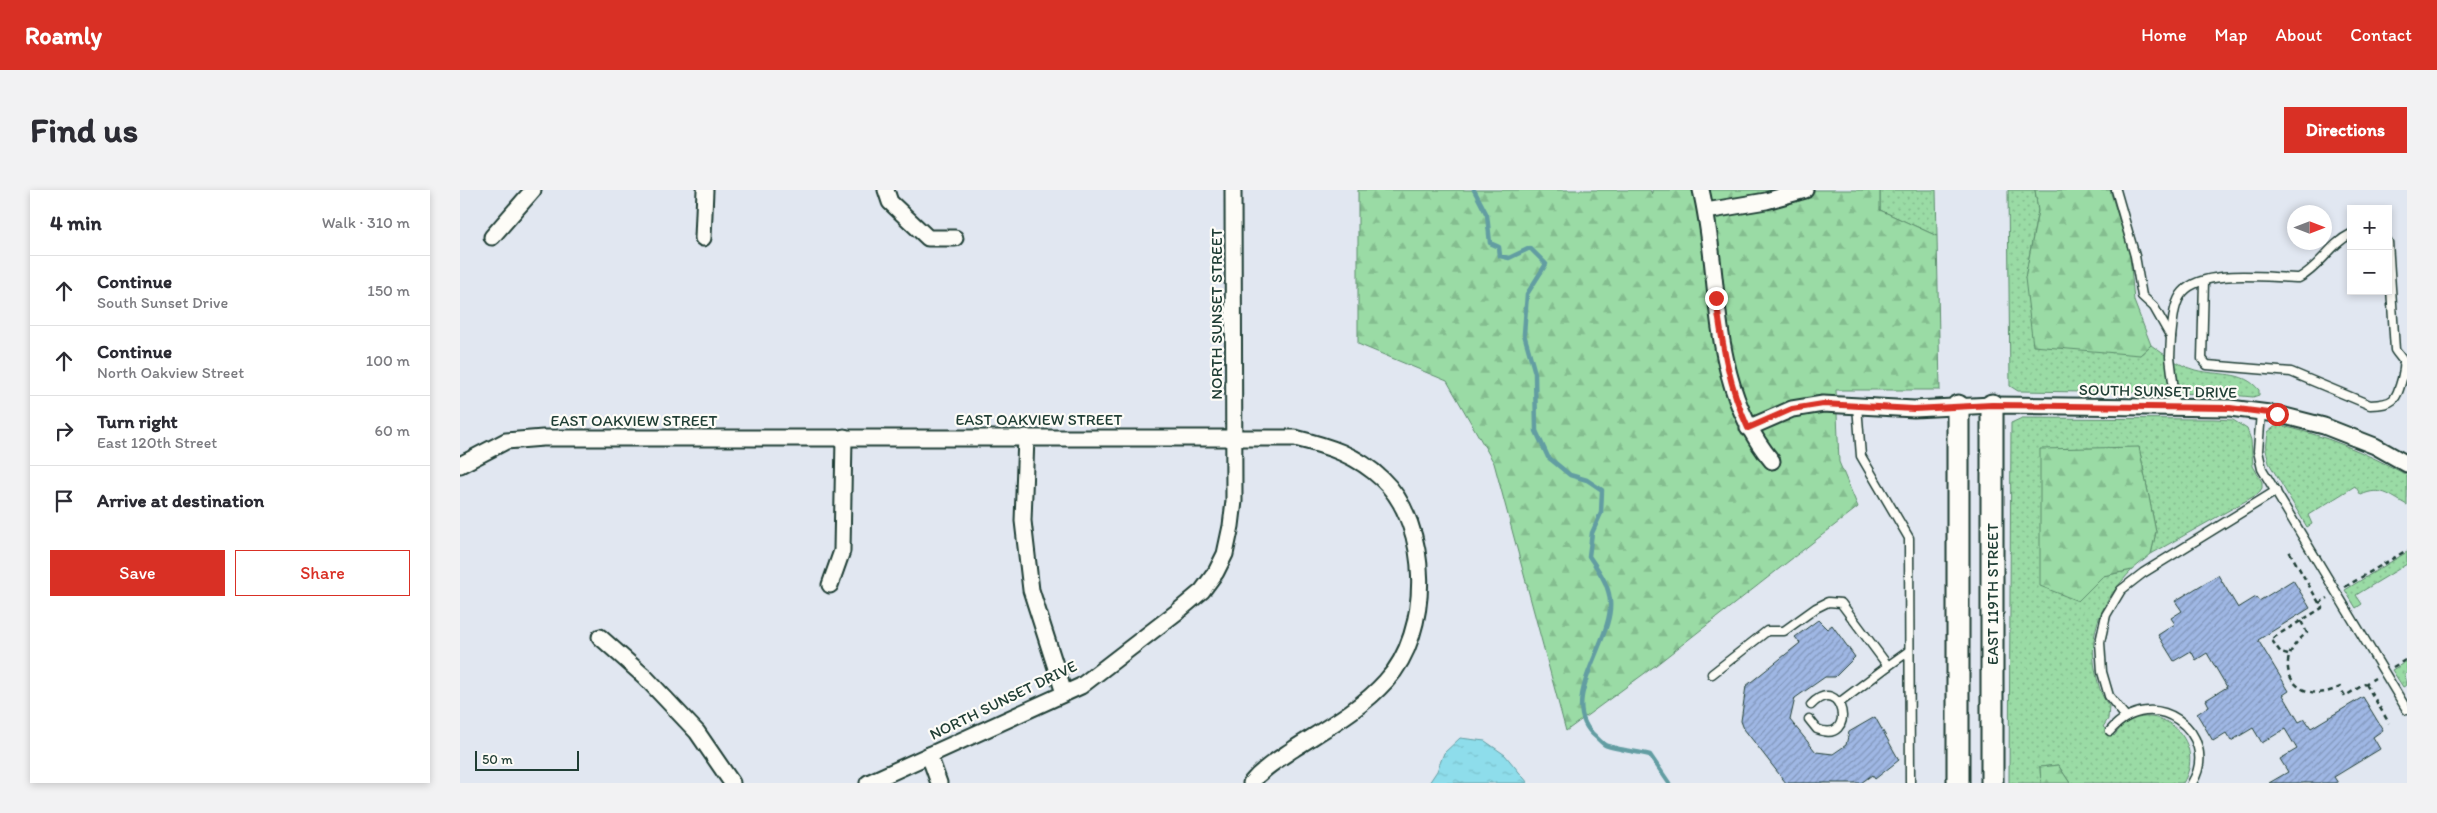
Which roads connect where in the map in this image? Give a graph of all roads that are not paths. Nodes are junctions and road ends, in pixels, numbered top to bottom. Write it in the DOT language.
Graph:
graph roads {
  1 [pos="533,190"];
  2 [pos="705,190"];
  3 [pos="886,190"];
  4 [pos="1233,190"];
  5 [pos="1701,190"];
  6 [pos="1805,190"];
  7 [pos="2116,190"];
  8 [pos="1706,211"];
  9 [pos="2347,236"];
  10 [pos="492,237"];
  11 [pos="702,238"];
  12 [pos="955,238"];
  13 [pos="2389,250"];
  14 [pos="2204,281"];
  15 [pos="2171,337"];
  16 [pos="1992,405"];
  17 [pos="1857,406"];
  18 [pos="1958,406"];
  19 [pos="2171,407"];
  20 [pos="2261,412"];
  21 [pos="1748,428"];
  22 [pos="844,437"];
  23 [pos="1026,437"];
  24 [pos="1234,438"];
  25 [pos="1772,461"];
  26 [pos="2407,464"];
  27 [pos="460,465"];
  28 [pos="2276,491"];
  29 [pos="830,585"];
  30 [pos="600,637"];
  31 [pos="1910,652"];
  32 [pos="1888,666"];
  33 [pos="1712,674"];
  34 [pos="1064,694"];
  35 [pos="1839,703"];
  36 [pos="1811,705"];
  37 [pos="2407,710"];
  38 [pos="2126,717"];
  39 [pos="1809,719"];
  40 [pos="2110,731"];
  41 [pos="929,755"];
  42 [pos="732,783"];
  43 [pos="868,783"];
  44 [pos="939,783"];
  45 [pos="1251,783"];
  46 [pos="1910,783"];
  47 [pos="1958,783"];
  48 [pos="1992,783"];
  49 [pos="2192,783"];
  1 -- 10 [label="street"];
  2 -- 11 [label="street"];
  3 -- 12 [label="street"];
  4 -- 24 [label="street, NORTH SUNSET STREET"];
  5 -- 8 [label="street"];
  6 -- 8 [label="street"];
  7 -- 15 [label="lane"];
  8 -- 21 [label="street"];
  9 -- 14 [label="lane"];
  13 -- 14 [label="lane"];
  14 -- 15 [label="lane"];
  15 -- 19 [label="lane"];
  16 -- 18 [label="street, SOUTH SUNSET DRIVE"];
  16 -- 19 [label="street, SOUTH SUNSET DRIVE"];
  16 -- 48 [label="main road, EAST 119TH STREET"];
  17 -- 18 [label="street, SOUTH SUNSET DRIVE"];
  17 -- 21 [label="street, SOUTH SUNSET DRIVE"];
  17 -- 31 [label="lane"];
  18 -- 47 [label="main road, EAST 119TH STREET"];
  19 -- 20 [label="street, SOUTH SUNSET DRIVE"];
  20 -- 26 [label="street, SOUTH SUNSET DRIVE"];
  20 -- 28 [label="lane"];
  21 -- 25 [label="street"];
  22 -- 23 [label="street, EAST OAKVIEW STREET"];
  22 -- 27 [label="street, EAST OAKVIEW STREET"];
  22 -- 29 [label="street"];
  23 -- 24 [label="street, EAST OAKVIEW STREET"];
  23 -- 34 [label="street"];
  24 -- 34 [label="street, NORTH SUNSET DRIVE"];
  24 -- 45 [label="street, EAST OAKVIEW STREET"];
  28 -- 37 [label="lane"];
  28 -- 38 [label="lane"];
  30 -- 42 [label="street"];
  31 -- 32 [label="lane"];
  31 -- 46 [label="lane"];
  32 -- 33 [label="lane"];
  32 -- 35 [label="lane"];
  34 -- 41 [label="street, NORTH SUNSET DRIVE"];
  35 -- 36 [label="lane"];
  35 -- 39 [label="lane"];
  38 -- 40 [label="lane"];
  38 -- 49 [label="lane"];
  41 -- 43 [label="street, NORTH SUNSET DRIVE"];
  41 -- 44 [label="street, NORTH SUNSET DRIVE"];
}
